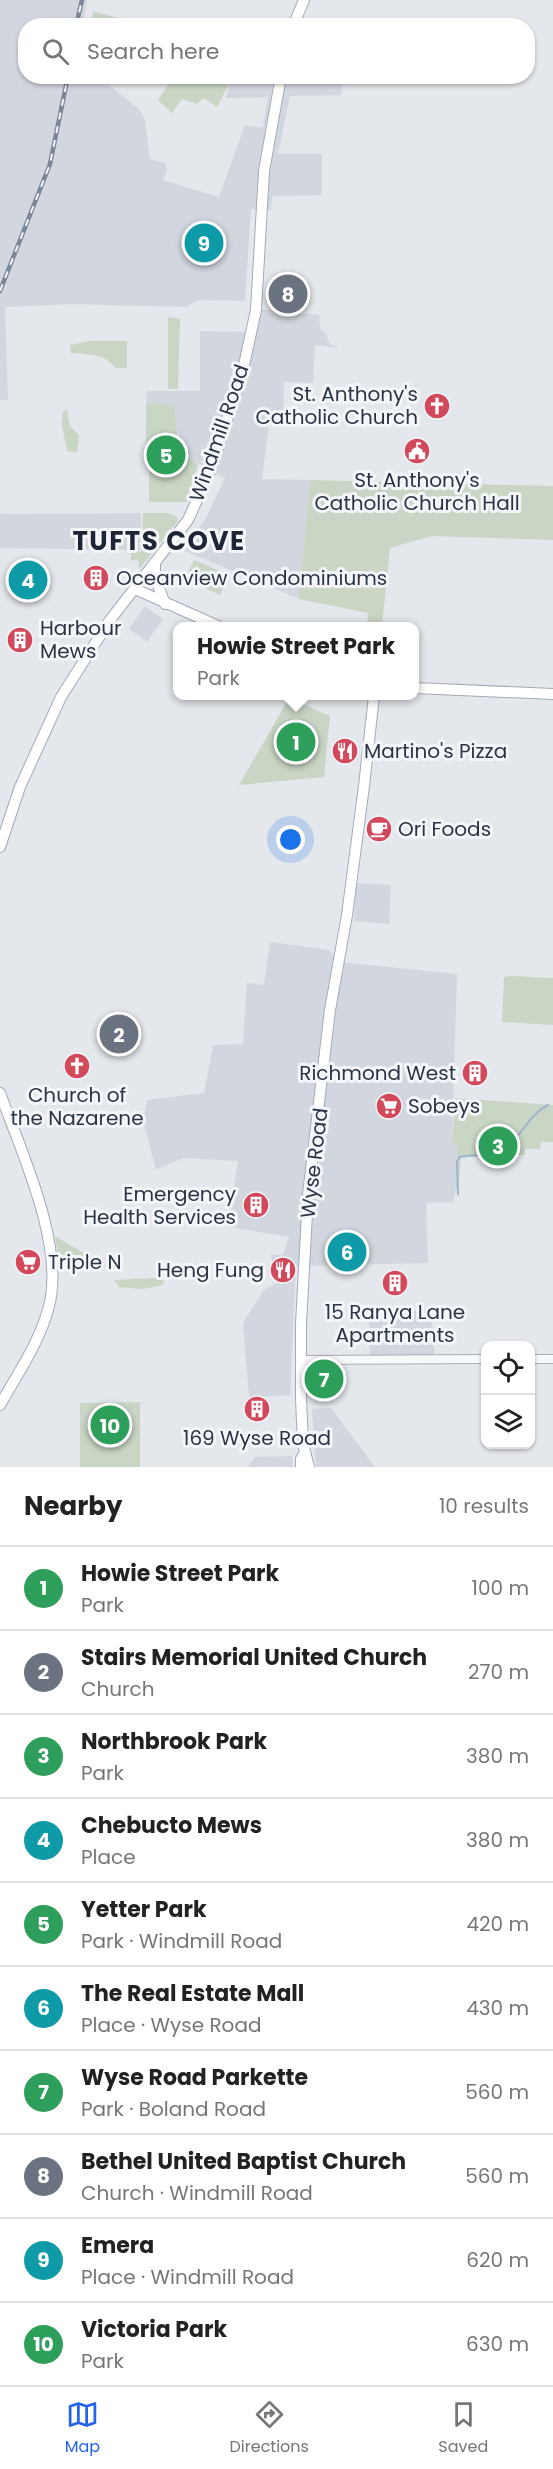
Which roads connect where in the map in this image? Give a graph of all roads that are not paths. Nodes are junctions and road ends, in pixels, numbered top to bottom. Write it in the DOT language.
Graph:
graph roads {
  1 [pos="304,0"];
  2 [pos="296,18"];
  3 [pos="280,84"];
  4 [pos="155,564"];
  5 [pos="135,589"];
  6 [pos="165,604"];
  7 [pos="206,622"];
  8 [pos="419,688"];
  9 [pos="553,694"];
  10 [pos="374,700"];
  11 [pos="0,847"];
  12 [pos="0,1093"];
  13 [pos="481,1359"];
  14 [pos="535,1359"];
  15 [pos="553,1359"];
  16 [pos="301,1360"];
  17 [pos="0,1405"];
  18 [pos="304,1454"];
  19 [pos="301,1467"];
  20 [pos="309,1467"];
  1 -- 2 [label="main road"];
  3 -- 4 [label="main road, Windmill Road"];
  4 -- 5 [label="main road, Windmill Road"];
  4 -- 6 [label="main road"];
  5 -- 6 [label="main road"];
  5 -- 11 [label="main road, Windmill Road"];
  6 -- 7 [label="main road"];
  8 -- 9 [label="main road"];
  10 -- 16 [label="main road, Wyse Road"];
  12 -- 17 [label="main road"];
  13 -- 16 [label="street"];
  14 -- 15 [label="street"];
  16 -- 18 [label="main road, Wyse Road"];
  18 -- 19 [label="main road, Wyse Road"];
  18 -- 20 [label="main road, Wyse Road"];
}
